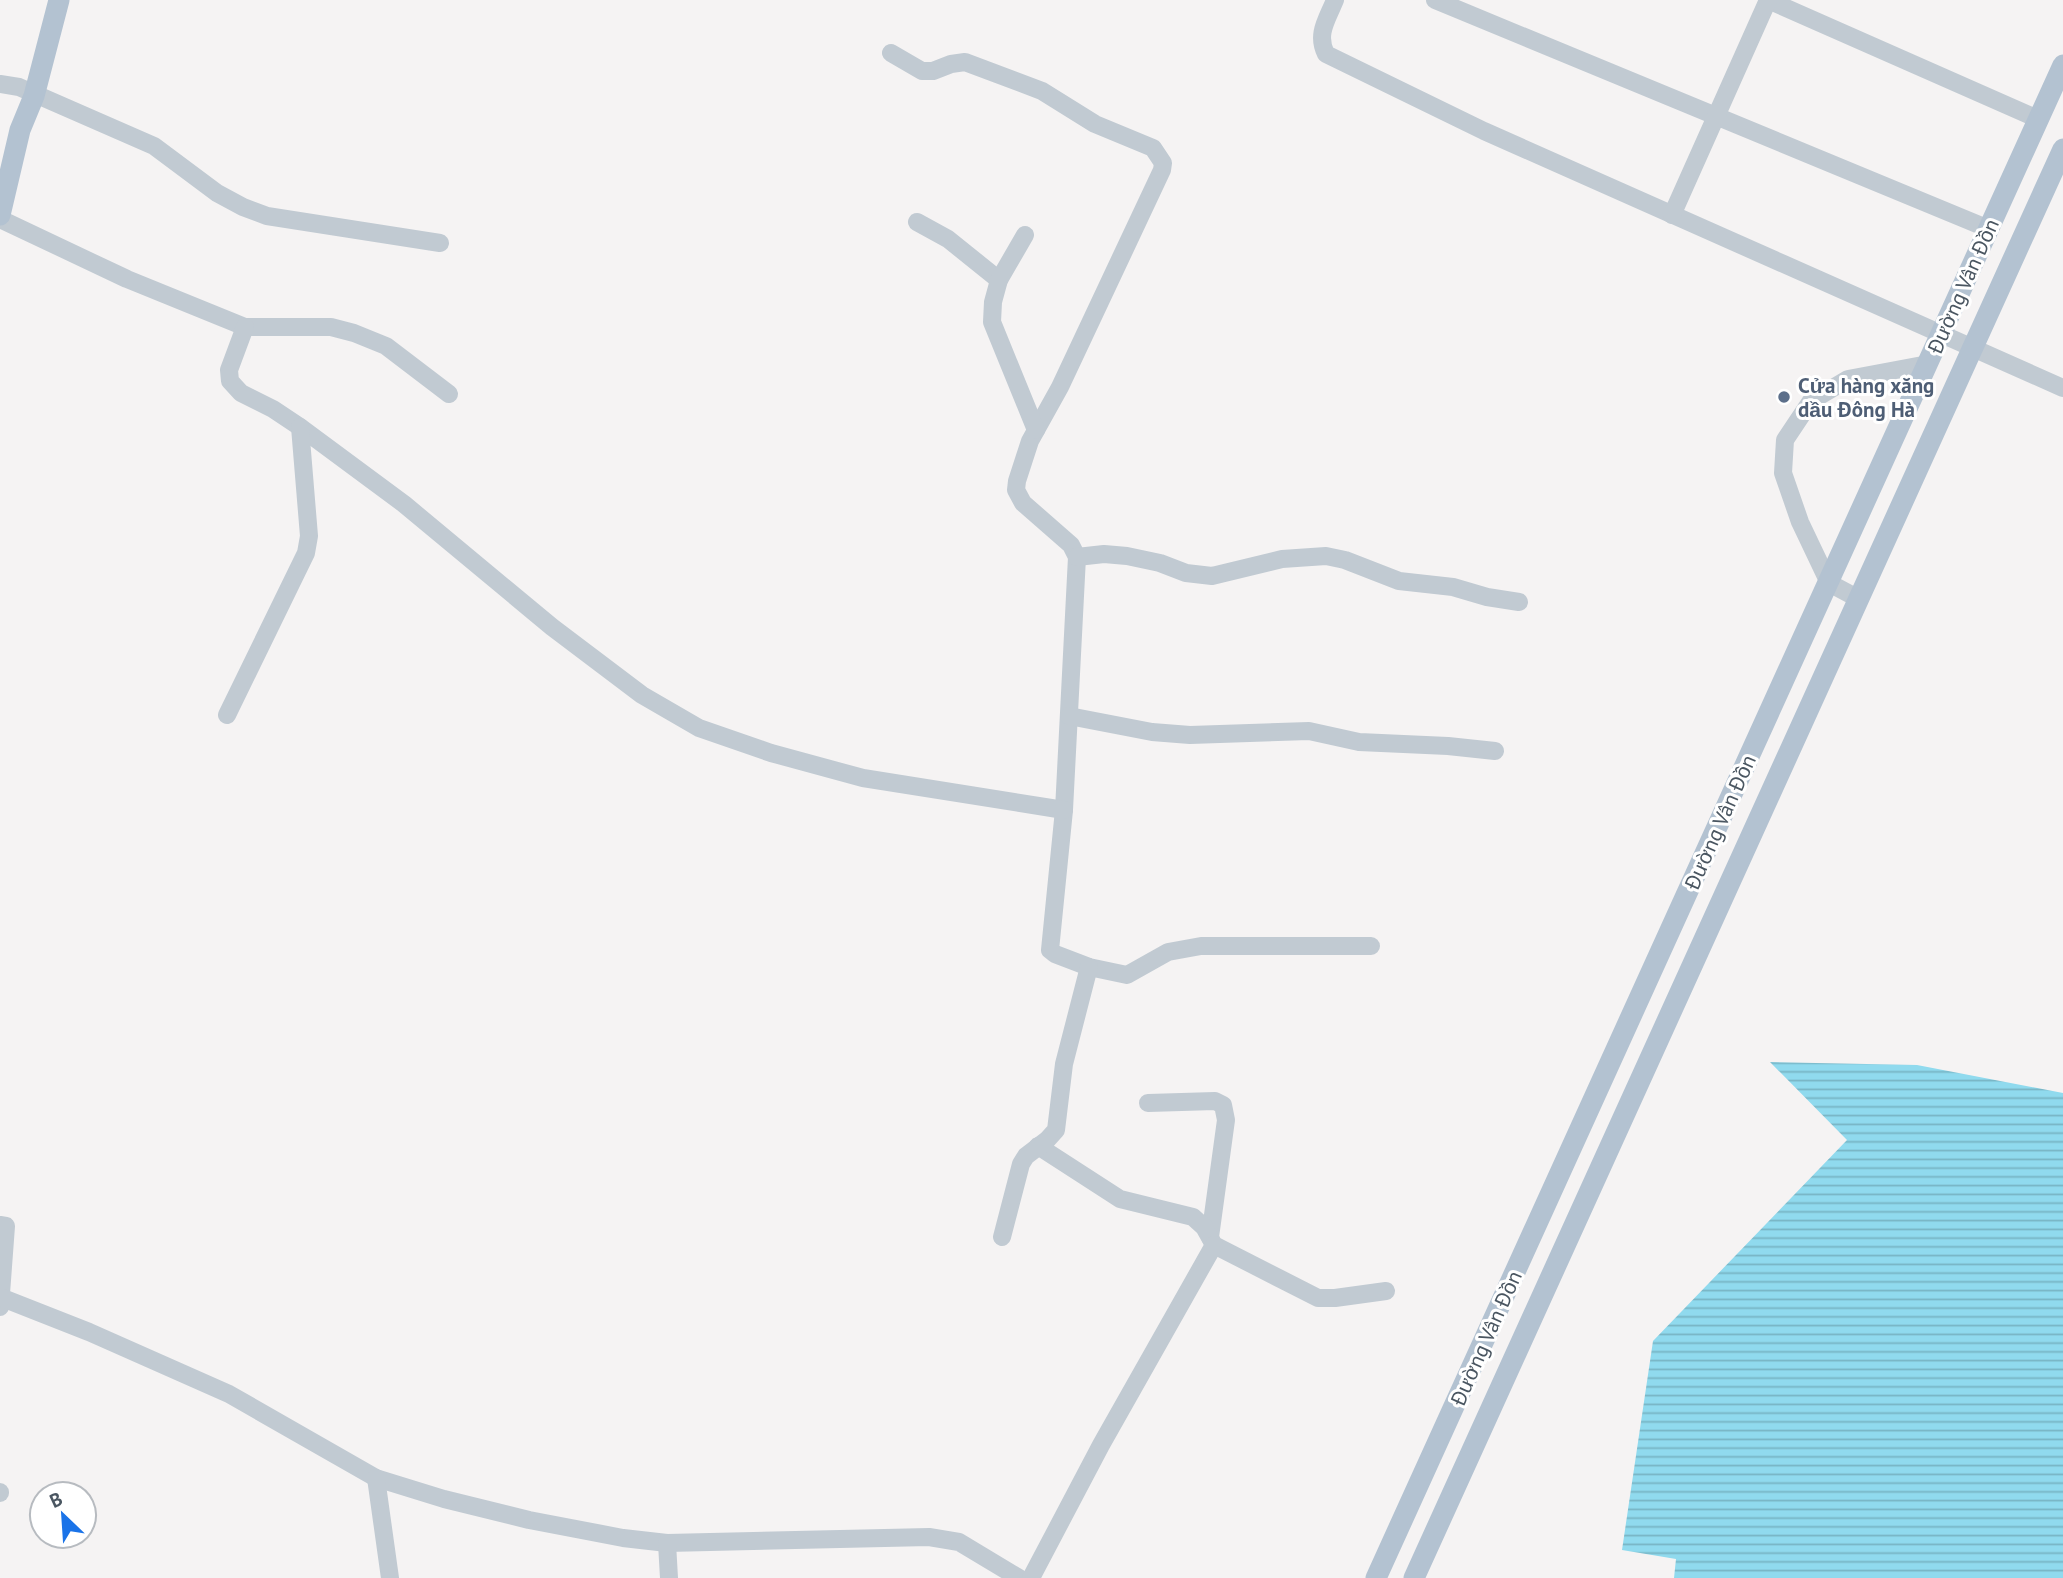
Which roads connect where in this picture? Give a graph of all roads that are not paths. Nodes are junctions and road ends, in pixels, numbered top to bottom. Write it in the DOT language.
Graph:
graph roads {
  1 [pos="59,0"];
  2 [pos="1335,0"];
  3 [pos="1435,0"];
  4 [pos="1768,0"];
  5 [pos="891,53"];
  6 [pos="2063,65"];
  7 [pos="0,84"];
  8 [pos="34,96"];
  9 [pos="1716,115"];
  10 [pos="2038,119"];
  11 [pos="2063,149"];
  12 [pos="1672,215"];
  13 [pos="0,217"];
  14 [pos="916,222"];
  15 [pos="1989,229"];
  16 [pos="1025,235"];
  17 [pos="440,243"];
  18 [pos="999,280"];
  19 [pos="245,327"];
  20 [pos="1942,333"];
  21 [pos="1973,347"];
  22 [pos="1928,364"];
  23 [pos="2063,388"];
  24 [pos="449,394"];
  25 [pos="300,427"];
  26 [pos="1036,430"];
  27 [pos="1077,557"];
  28 [pos="1829,583"];
  29 [pos="1859,599"];
  30 [pos="1519,602"];
  31 [pos="227,715"];
  32 [pos="1069,716"];
  33 [pos="1495,751"];
  34 [pos="1064,810"];
  35 [pos="1371,946"];
  36 [pos="1089,967"];
  37 [pos="1148,1103"];
  38 [pos="1038,1146"];
  39 [pos="0,1225"];
  40 [pos="1002,1237"];
  41 [pos="1212,1241"];
  42 [pos="1516,1272"];
  43 [pos="1547,1286"];
  44 [pos="1386,1291"];
  45 [pos="1,1301"];
  46 [pos="376,1478"];
  47 [pos="667,1543"];
  48 [pos="390,1578"];
  49 [pos="669,1578"];
  50 [pos="1019,1578"];
  51 [pos="1031,1578"];
  52 [pos="1376,1578"];
  53 [pos="1414,1578"];
  1 -- 8 [label="main road"];
  2 -- 12 [label="street"];
  3 -- 9 [label="street"];
  4 -- 9 [label="street"];
  4 -- 10 [label="street"];
  5 -- 26 [label="street"];
  6 -- 10 [label="main road, Đường Vân Đồn"];
  7 -- 8 [label="street"];
  8 -- 13 [label="main road"];
  8 -- 17 [label="street"];
  9 -- 12 [label="street"];
  9 -- 15 [label="street"];
  10 -- 15 [label="main road, Đường Vân Đồn"];
  11 -- 21 [label="main road, Đường Vân Đồn"];
  12 -- 20 [label="street"];
  13 -- 19 [label="street"];
  14 -- 18 [label="street"];
  15 -- 20 [label="main road, Đường Vân Đồn"];
  16 -- 18 [label="street"];
  18 -- 26 [label="street"];
  19 -- 24 [label="street"];
  19 -- 25 [label="street"];
  20 -- 21 [label="street"];
  20 -- 22 [label="main road, Đường Vân Đồn"];
  21 -- 23 [label="street"];
  21 -- 29 [label="main road, Đường Vân Đồn"];
  22 -- 28 [label="main road, Đường Vân Đồn"];
  22 -- 28 [label="street"];
  25 -- 31 [label="street"];
  25 -- 34 [label="street"];
  26 -- 27 [label="street"];
  27 -- 30 [label="street"];
  27 -- 32 [label="street"];
  28 -- 29 [label="street"];
  28 -- 42 [label="main road, Đường Vân Đồn"];
  29 -- 43 [label="main road, Đường Vân Đồn"];
  32 -- 33 [label="street"];
  32 -- 34 [label="street"];
  34 -- 36 [label="street"];
  35 -- 36 [label="street"];
  36 -- 38 [label="street"];
  37 -- 41 [label="street"];
  38 -- 40 [label="street"];
  38 -- 41 [label="street"];
  39 -- 45 [label="street"];
  41 -- 44 [label="street"];
  41 -- 51 [label="street"];
  42 -- 43 [label="main road"];
  42 -- 52 [label="main road, Đường Vân Đồn"];
  43 -- 53 [label="main road, Đường Vân Đồn"];
  45 -- 46 [label="street"];
  46 -- 47 [label="street"];
  46 -- 48 [label="street"];
  47 -- 49 [label="street"];
  47 -- 50 [label="street"];
}
